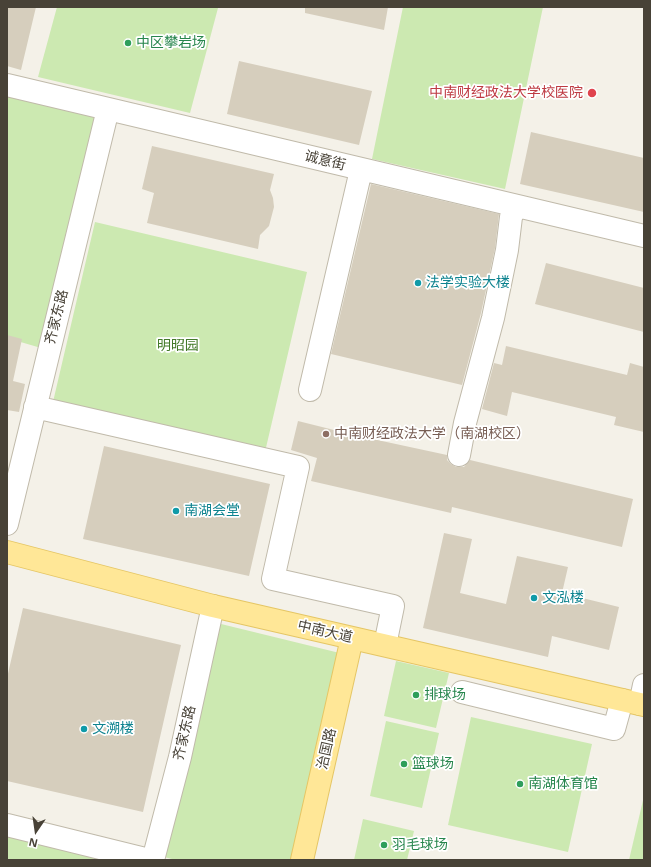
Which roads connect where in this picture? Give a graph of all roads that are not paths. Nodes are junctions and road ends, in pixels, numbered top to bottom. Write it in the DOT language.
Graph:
graph roads {
  1 [pos="7,85"];
  2 [pos="108,109"];
  3 [pos="361,170"];
  4 [pos="516,206"];
  5 [pos="644,236"];
  6 [pos="310,390"];
  7 [pos="36,407"];
  8 [pos="459,455"];
  9 [pos="7,524"];
  10 [pos="7,552"];
  11 [pos="213,606"];
  12 [pos="352,638"];
  13 [pos="386,645"];
  14 [pos="462,692"];
  15 [pos="638,699"];
  16 [pos="7,825"];
  17 [pos="149,860"];
  18 [pos="153,860"];
  19 [pos="302,860"];
  1 -- 2 [label="street, 诚意街"];
  2 -- 3 [label="street, 诚意街"];
  2 -- 7 [label="street, 齐家东路"];
  3 -- 4 [label="street, 诚意街"];
  3 -- 6 [label="street"];
  4 -- 5 [label="street, 诚意街"];
  4 -- 8 [label="street"];
  7 -- 9 [label="street, 齐家东路"];
  7 -- 13 [label="street"];
  10 -- 11 [label="main road, 中南大道"];
  11 -- 12 [label="main road, 中南大道"];
  11 -- 18 [label="street, 齐家东路"];
  12 -- 13 [label="main road, 中南大道"];
  12 -- 19 [label="main road, 治国路"];
  13 -- 15 [label="main road, 中南大道"];
  14 -- 15 [label="street"];
  16 -- 17 [label="street"];
}
